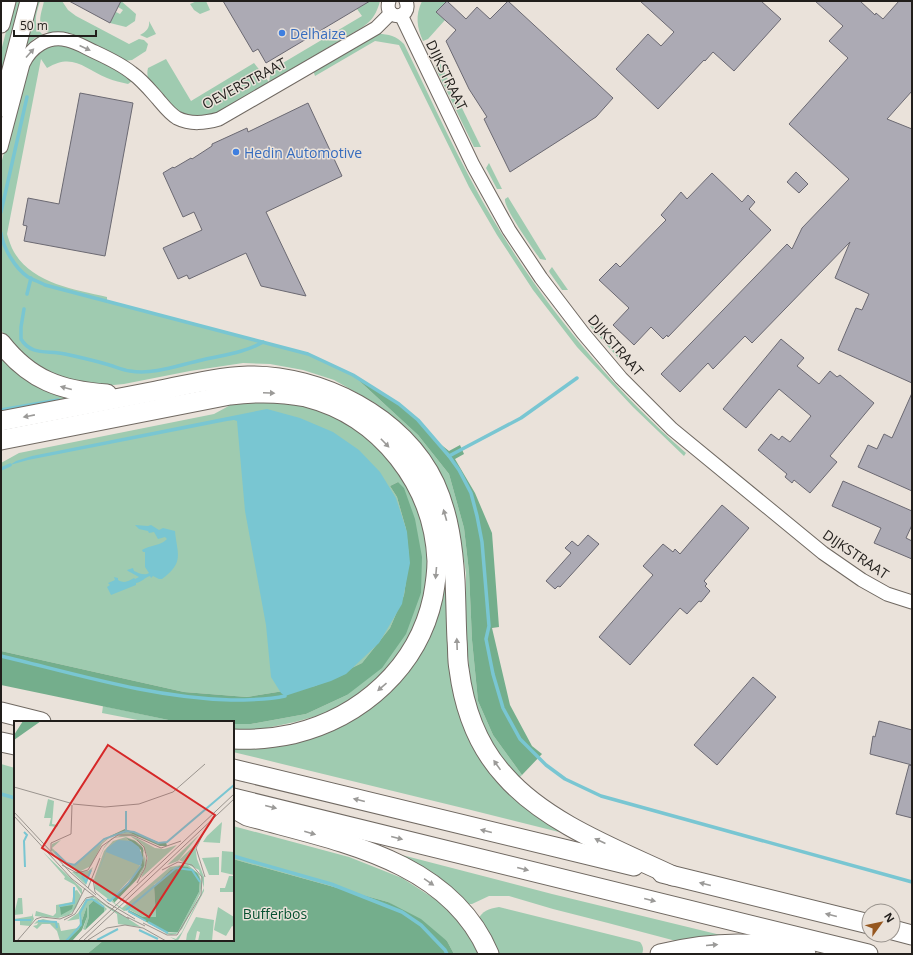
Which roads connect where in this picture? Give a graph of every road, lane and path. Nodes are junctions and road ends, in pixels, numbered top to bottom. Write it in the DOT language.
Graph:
graph roads {
  1 [pos="7,1"];
  2 [pos="29,1"];
  3 [pos="406,1"];
  4 [pos="394,10"];
  5 [pos="1,24"];
  6 [pos="1,108"];
  7 [pos="1,147"];
  8 [pos="1,343"];
  9 [pos="269,377"];
  10 [pos="230,395"];
  11 [pos="1,421"];
  12 [pos="1,440"];
  13 [pos="1,451"];
  14 [pos="912,602"];
  15 [pos="1,712"];
  16 [pos="37,721"];
  17 [pos="234,739"];
  18 [pos="1,742"];
  19 [pos="14,745"];
  20 [pos="234,770"];
  21 [pos="234,798"];
  22 [pos="234,809"];
  23 [pos="673,876"];
  24 [pos="861,922"];
  25 [pos="901,932"];
  26 [pos="912,935"];
  27 [pos="861,953"];
  28 [pos="489,954"];
  29 [pos="660,954"];
  30 [pos="806,954"];
  1 -- 5 [label="main road"];
  2 -- 6 [label="main road"];
  3 -- 4 [label="street"];
  7 -- 4 [label="street, OEVERSTRAAT, one-way"];
  4 -- 14 [label="street, DIJKSTRAAT"];
  9 -- 8 [label="highway, one-way"];
  9 -- 11 [label="highway, one-way"];
  23 -- 9 [label="highway, one-way"];
  10 -- 12 [label="highway"];
  10 -- 13 [label="highway"];
  10 -- 17 [label="highway, one-way"];
  15 -- 16 [label="highway"];
  18 -- 19 [label="highway"];
  23 -- 20 [label="highway, one-way"];
  21 -- 27 [label="highway, one-way"];
  22 -- 28 [label="highway, one-way"];
  24 -- 23 [label="highway, one-way"];
  25 -- 26 [label="highway"];
  29 -- 30 [label="highway, one-way"];
}
